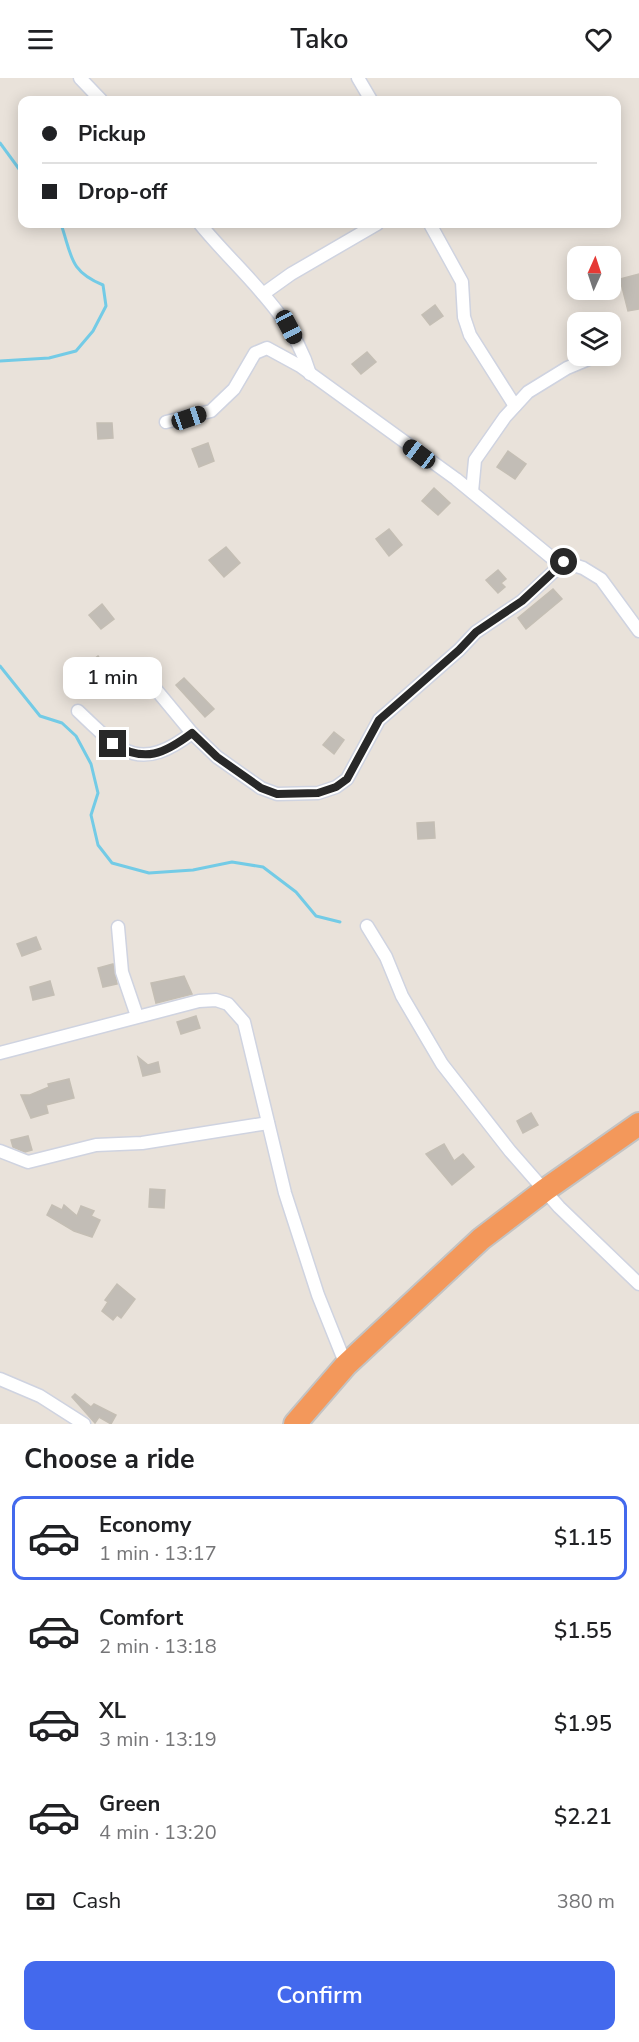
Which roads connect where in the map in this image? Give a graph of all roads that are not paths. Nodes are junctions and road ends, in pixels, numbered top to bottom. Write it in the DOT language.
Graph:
graph roads {
  1 [pos="80,78"];
  2 [pos="357,78"];
  3 [pos="97,96"];
  4 [pos="368,96"];
  5 [pos="204,228"];
  6 [pos="370,228"];
  7 [pos="432,228"];
  8 [pos="263,294"];
  9 [pos="572,366"];
  10 [pos="310,374"];
  11 [pos="516,406"];
  12 [pos="166,422"];
  13 [pos="472,492"];
  14 [pos="564,562"];
  15 [pos="639,631"];
  16 [pos="139,669"];
  17 [pos="78,711"];
  18 [pos="192,733"];
  19 [pos="367,926"];
  20 [pos="118,927"];
  21 [pos="137,1016"];
  22 [pos="0,1053"];
  23 [pos="268,1123"];
  24 [pos="639,1124"];
  25 [pos="0,1151"];
  26 [pos="545,1190"];
  27 [pos="639,1284"];
  28 [pos="346,1365"];
  29 [pos="0,1379"];
  30 [pos="84,1424"];
  31 [pos="295,1424"];
  1 -- 3 [label="street"];
  2 -- 4 [label="street"];
  5 -- 8 [label="street"];
  6 -- 8 [label="street"];
  7 -- 11 [label="street"];
  8 -- 10 [label="street"];
  9 -- 11 [label="street"];
  10 -- 12 [label="street"];
  10 -- 13 [label="street"];
  11 -- 13 [label="street"];
  13 -- 14 [label="street"];
  14 -- 15 [label="street"];
  14 -- 18 [label="street"];
  16 -- 18 [label="street"];
  17 -- 18 [label="street"];
  19 -- 26 [label="street"];
  20 -- 21 [label="street"];
  21 -- 22 [label="street"];
  21 -- 23 [label="street"];
  23 -- 25 [label="street"];
  23 -- 28 [label="street"];
  24 -- 26 [label="highway"];
  26 -- 27 [label="street"];
  26 -- 28 [label="highway"];
  28 -- 31 [label="highway"];
  29 -- 30 [label="street"];
}
